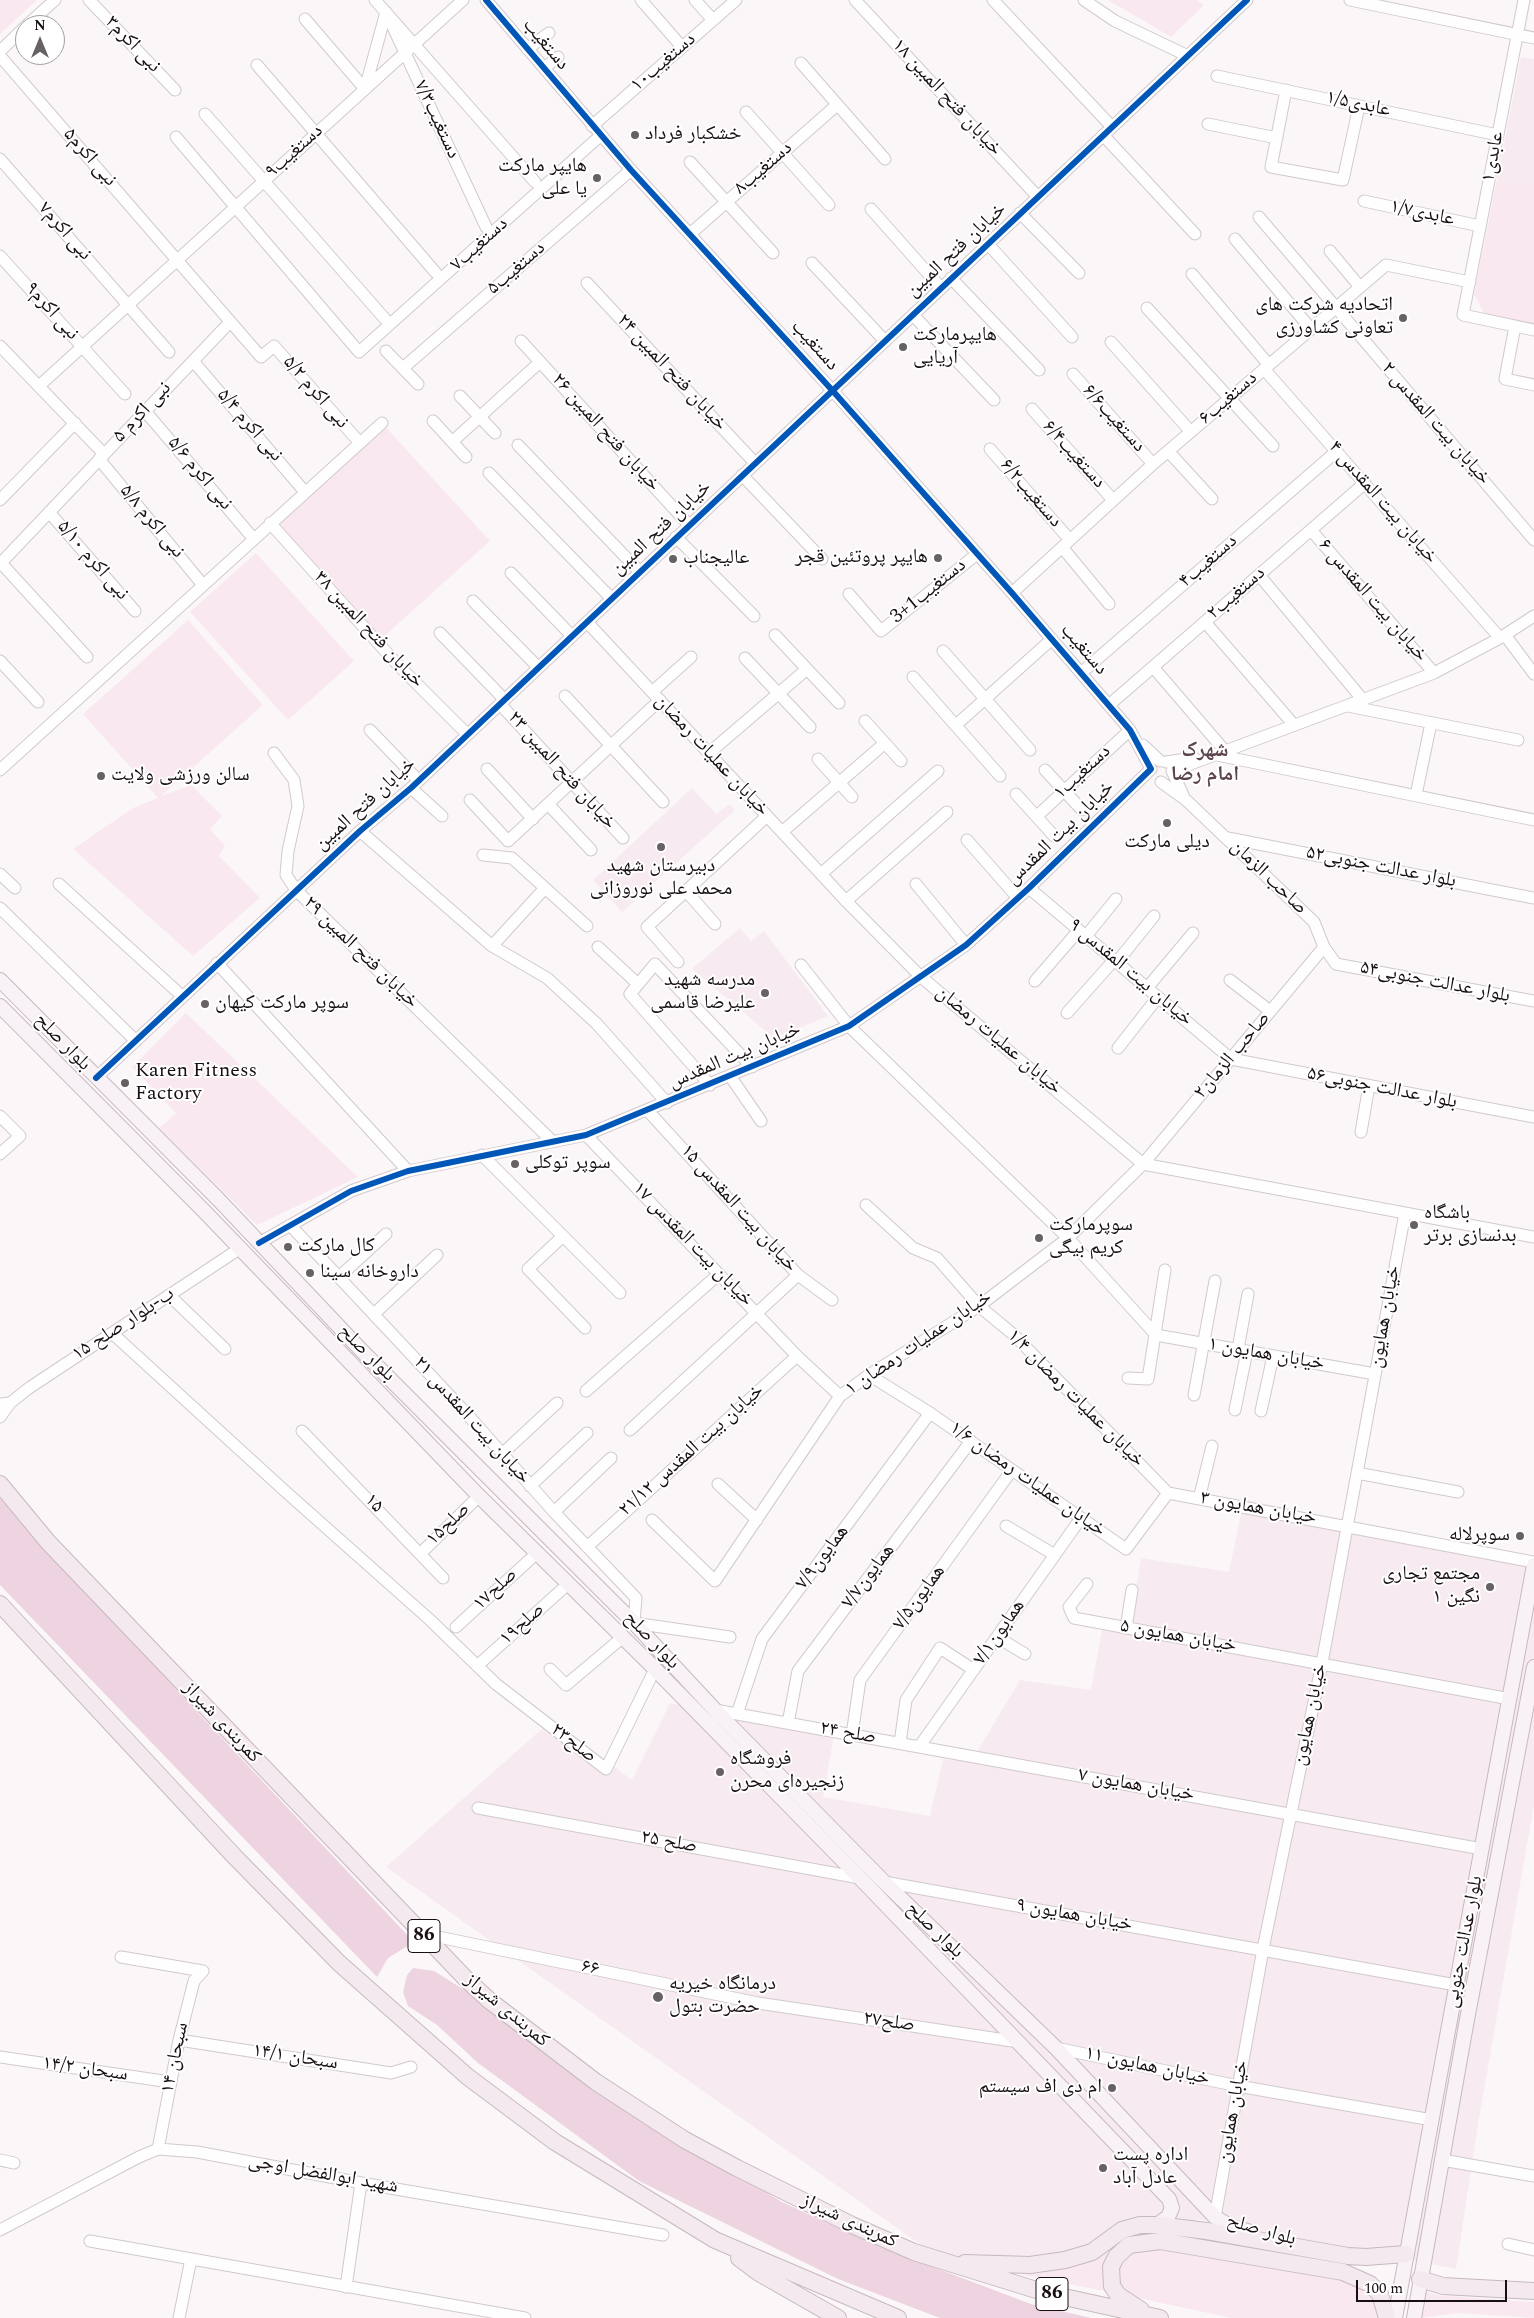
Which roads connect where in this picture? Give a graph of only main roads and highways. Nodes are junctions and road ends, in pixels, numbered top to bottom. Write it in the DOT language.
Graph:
graph roads {
  1 [pos="0,980"];
  2 [pos="0,1006"];
  3 [pos="34,1014"];
  4 [pos="21,1027"];
  5 [pos="363,1352"];
  6 [pos="350,1365"];
  7 [pos="0,1484"];
  8 [pos="1534,1563"];
  9 [pos="0,1604"];
  10 [pos="1534,1667"];
  11 [pos="1500,1750"];
  12 [pos="1517,1753"];
  13 [pos="1128,2124"];
  14 [pos="1111,2137"];
  15 [pos="1157,2225"];
  16 [pos="715,2240"];
  17 [pos="1331,2253"];
  18 [pos="1406,2254"];
  19 [pos="946,2262"];
  20 [pos="1420,2279"];
  21 [pos="1533,2290"];
  22 [pos="1156,2317"];
  23 [pos="838,2318"];
  24 [pos="898,2318"];
  25 [pos="1387,2318"];
  26 [pos="1395,2318"];
  27 [pos="1414,2318"];
  1 -- 3 [label="main road, بلوار صلح"];
  2 -- 4 [label="main road, بلوار صلح"];
  3 -- 4 [label="main road"];
  3 -- 5 [label="main road, بلوار صلح"];
  4 -- 6 [label="main road, بلوار صلح"];
  5 -- 6 [label="main road"];
  5 -- 13 [label="main road, بلوار صلح"];
  6 -- 14 [label="main road, بلوار صلح"];
  7 -- 19 [label="highway, کمربندی شیراز / 86"];
  8 -- 11 [label="main road, بلوار عدالت جنوبی"];
  9 -- 16 [label="highway"];
  10 -- 12 [label="main road, بلوار عدالت جنوبی"];
  11 -- 12 [label="main road"];
  11 -- 18 [label="main road, بلوار عدالت جنوبی"];
  12 -- 20 [label="main road, بلوار عدالت جنوبی"];
  13 -- 14 [label="main road"];
  13 -- 17 [label="main road, بلوار صلح"];
  14 -- 15 [label="main road, بلوار صلح"];
  15 -- 17 [label="highway"];
  15 -- 19 [label="highway"];
  16 -- 23 [label="highway"];
  16 -- 24 [label="highway"];
  17 -- 18 [label="highway"];
  18 -- 26 [label="main road, بلوار عدالت جنوبی"];
  19 -- 22 [label="highway, کمربندی شیراز / 86"];
  20 -- 21 [label="highway"];
  20 -- 27 [label="main road, بلوار عدالت جنوبی"];
  22 -- 25 [label="highway"];
}
